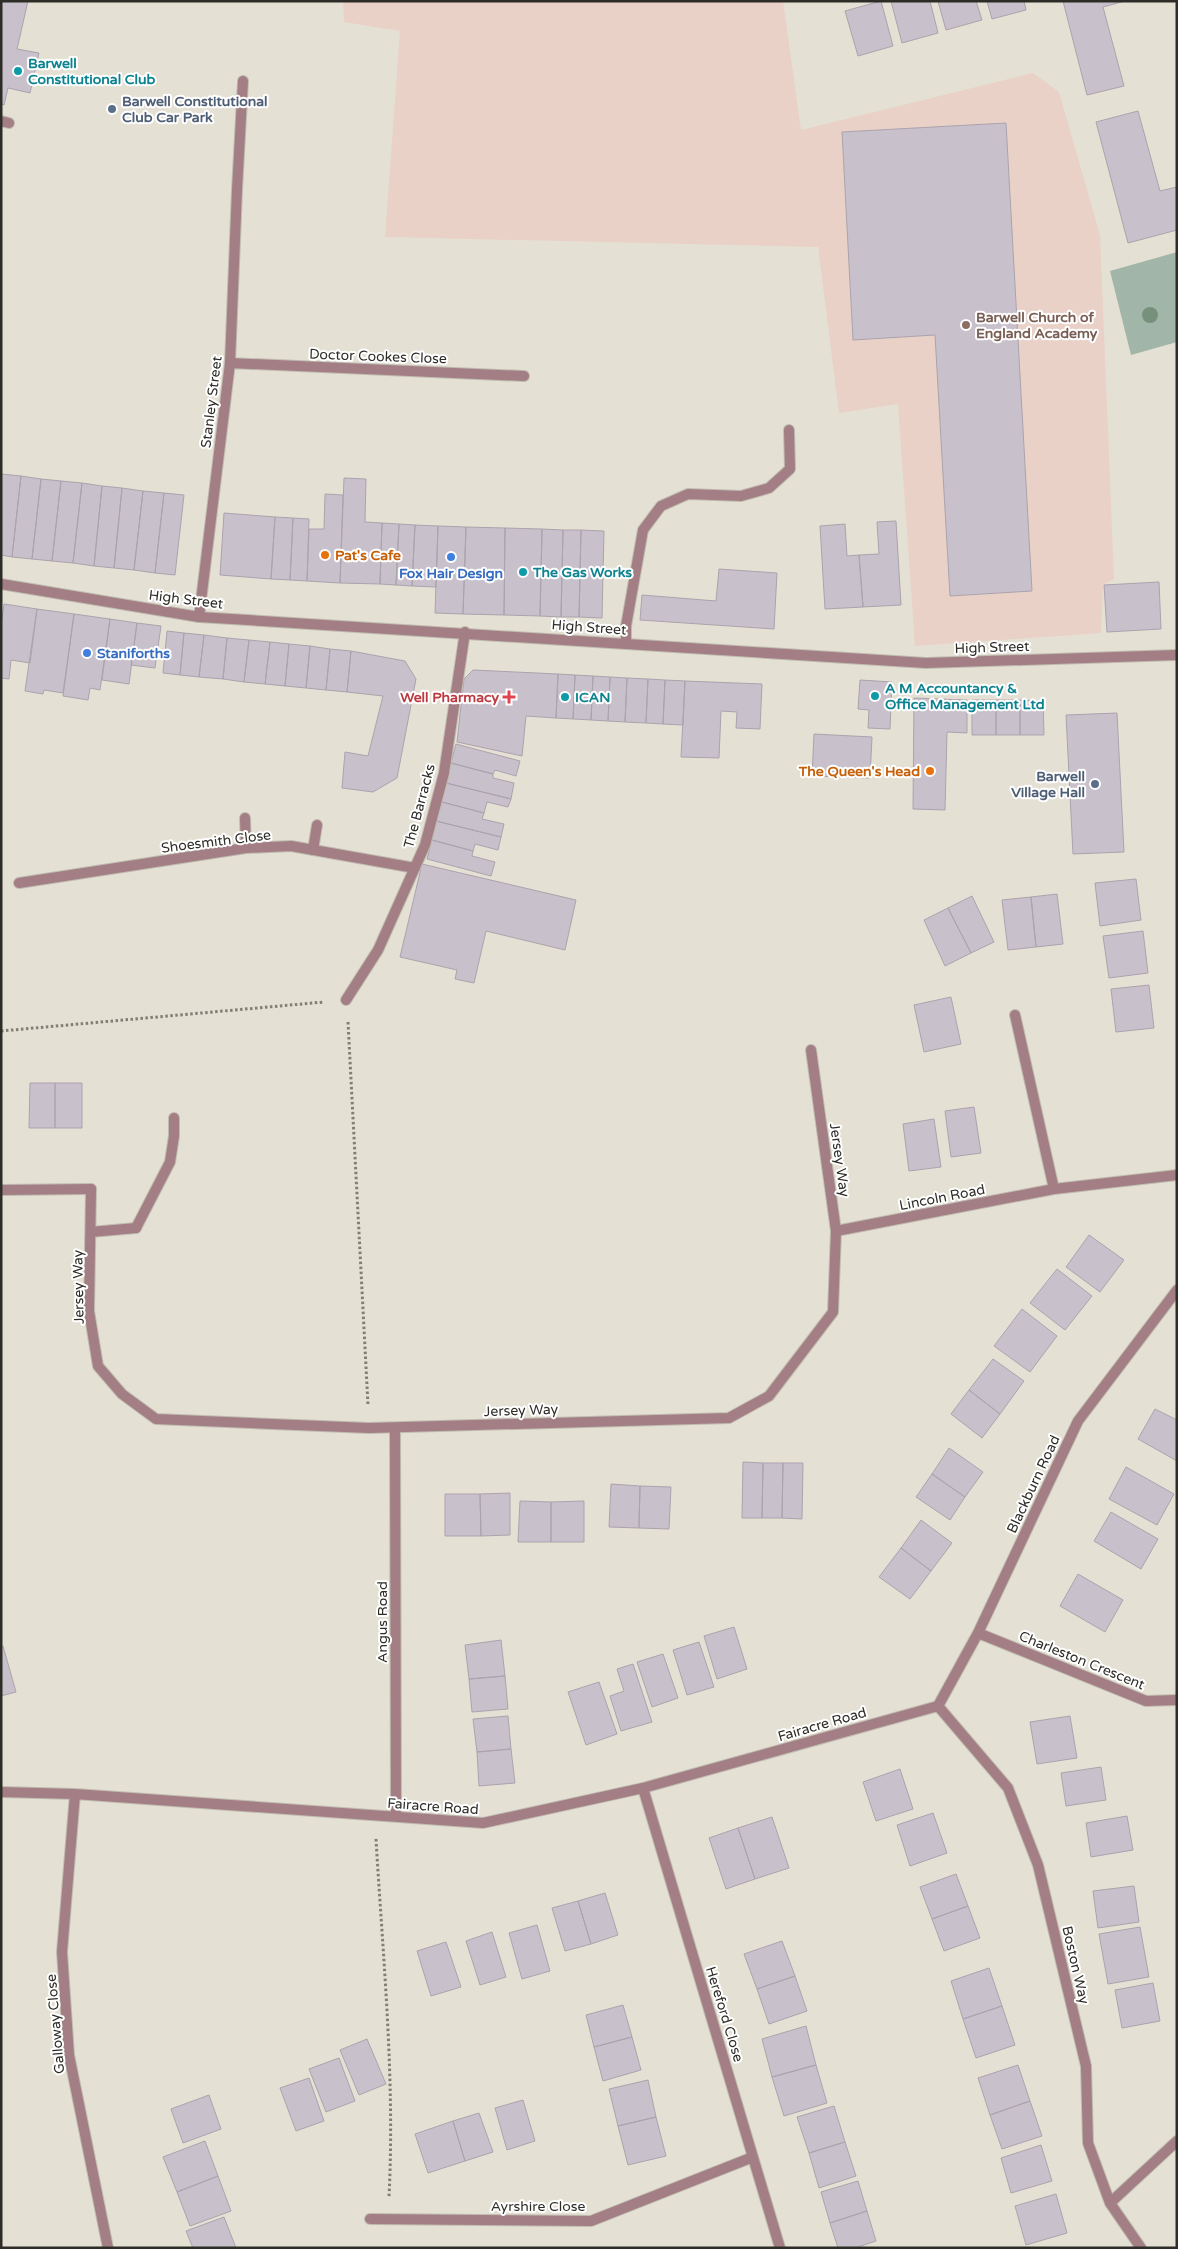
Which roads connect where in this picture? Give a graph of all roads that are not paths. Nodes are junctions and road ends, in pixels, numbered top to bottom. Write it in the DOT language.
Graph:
graph roads {
  1 [pos="242,81"];
  2 [pos="230,363"];
  3 [pos="524,376"];
  4 [pos="789,430"];
  5 [pos="1,584"];
  6 [pos="199,617"];
  7 [pos="465,632"];
  8 [pos="626,643"];
  9 [pos="1177,655"];
  10 [pos="245,818"];
  11 [pos="317,825"];
  12 [pos="246,848"];
  13 [pos="313,850"];
  14 [pos="416,868"];
  15 [pos="19,883"];
  16 [pos="346,1000"];
  17 [pos="1014,1014"];
  18 [pos="811,1050"];
  19 [pos="174,1118"];
  20 [pos="1177,1175"];
  21 [pos="1054,1189"];
  22 [pos="1,1190"];
  23 [pos="836,1231"];
  24 [pos="91,1232"];
  25 [pos="1177,1290"];
  26 [pos="395,1428"];
  27 [pos="978,1633"];
  28 [pos="1177,1700"];
  29 [pos="938,1706"];
  30 [pos="643,1788"];
  31 [pos="1,1792"];
  32 [pos="75,1794"];
  33 [pos="396,1817"];
  34 [pos="1177,2141"];
  35 [pos="754,2157"];
  36 [pos="1110,2203"];
  37 [pos="370,2219"];
  38 [pos="108,2248"];
  39 [pos="780,2248"];
  40 [pos="1141,2248"];
  1 -- 2 [label="street, Stanley Street"];
  2 -- 3 [label="street, Doctor Cookes Close"];
  2 -- 6 [label="street, Stanley Street"];
  4 -- 8 [label="street"];
  5 -- 6 [label="street, High Street"];
  6 -- 7 [label="street, High Street"];
  7 -- 8 [label="street, High Street"];
  7 -- 14 [label="street, The Barracks"];
  8 -- 9 [label="street, High Street"];
  10 -- 12 [label="street"];
  11 -- 13 [label="street"];
  12 -- 13 [label="street, Shoesmith Close"];
  12 -- 15 [label="street, Shoesmith Close"];
  13 -- 14 [label="street, Shoesmith Close"];
  14 -- 16 [label="street, The Barracks"];
  17 -- 21 [label="street"];
  18 -- 23 [label="street, Jersey Way"];
  19 -- 24 [label="street"];
  20 -- 21 [label="street, Lincoln Road"];
  21 -- 23 [label="street, Lincoln Road"];
  22 -- 24 [label="street, Jersey Way"];
  23 -- 26 [label="street, Jersey Way"];
  24 -- 26 [label="street, Jersey Way"];
  25 -- 27 [label="street, Blackburn Road"];
  26 -- 33 [label="street, Angus Road"];
  27 -- 28 [label="street, Charleston Crescent"];
  27 -- 29 [label="street, Blackburn Road"];
  29 -- 30 [label="street, Fairacre Road"];
  29 -- 36 [label="street, Boston Way"];
  30 -- 33 [label="street, Fairacre Road"];
  30 -- 35 [label="street, Hereford Close"];
  31 -- 32 [label="street, Fairacre Road"];
  32 -- 33 [label="street, Fairacre Road"];
  32 -- 38 [label="street, Galloway Close"];
  34 -- 36 [label="street"];
  35 -- 37 [label="street, Ayrshire Close"];
  35 -- 39 [label="street, Hereford Close"];
  36 -- 40 [label="street, Boston Way"];
}
